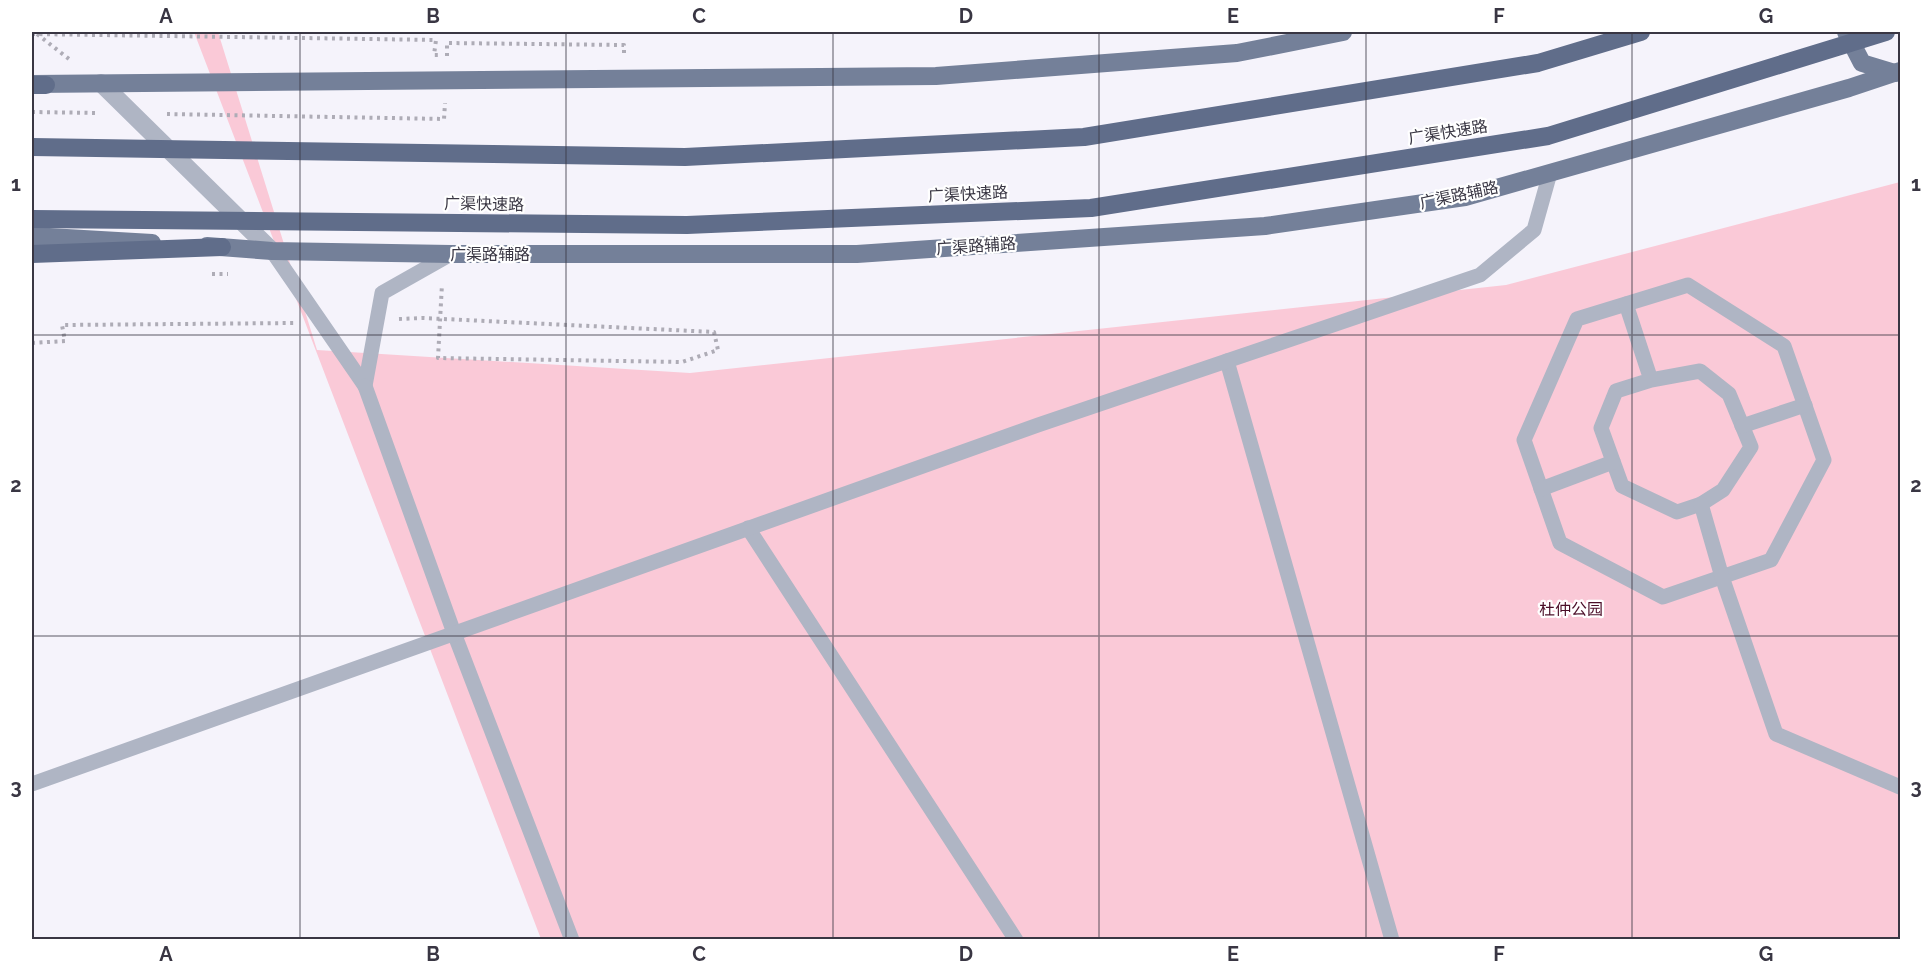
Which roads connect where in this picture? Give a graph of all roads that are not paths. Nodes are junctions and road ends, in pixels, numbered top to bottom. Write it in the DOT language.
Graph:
graph roads {
  1 [pos="1342,32"];
  2 [pos="1641,32"];
  3 [pos="1846,32"];
  4 [pos="1886,32"];
  5 [pos="1898,72"];
  6 [pos="101,83"];
  7 [pos="36,84"];
  8 [pos="32,147"];
  9 [pos="1550,173"];
  10 [pos="32,219"];
  11 [pos="32,236"];
  12 [pos="222,247"];
  13 [pos="272,251"];
  14 [pos="32,254"];
  15 [pos="451,254"];
  16 [pos="1626,304"];
  17 [pos="1227,361"];
  18 [pos="1651,380"];
  19 [pos="365,386"];
  20 [pos="1805,405"];
  21 [pos="1742,426"];
  22 [pos="1613,462"];
  23 [pos="1540,489"];
  24 [pos="1701,504"];
  25 [pos="748,528"];
  26 [pos="1722,577"];
  27 [pos="454,633"];
  28 [pos="32,784"];
  29 [pos="1900,787"];
  30 [pos="572,939"];
  31 [pos="1016,939"];
  32 [pos="1392,939"];
  1 -- 6 [label="main road"];
  2 -- 8 [label="highway"];
  3 -- 5 [label="main road"];
  4 -- 10 [label="highway, 广渠快速路"];
  5 -- 9 [label="main road, 广渠路辅路"];
  6 -- 7 [label="main road"];
  6 -- 13 [label="street"];
  9 -- 15 [label="main road, 广渠路辅路"];
  9 -- 17 [label="lane"];
  11 -- 12 [label="main road, 广渠路辅路"];
  12 -- 13 [label="main road, 广渠路辅路"];
  12 -- 14 [label="highway"];
  13 -- 15 [label="main road, 广渠路辅路"];
  13 -- 19 [label="lane"];
  15 -- 19 [label="lane"];
  16 -- 18 [label="lane"];
  16 -- 20 [label="lane"];
  16 -- 23 [label="lane"];
  17 -- 25 [label="lane"];
  17 -- 32 [label="lane"];
  18 -- 21 [label="lane"];
  18 -- 22 [label="lane"];
  19 -- 27 [label="lane"];
  20 -- 21 [label="lane"];
  20 -- 26 [label="lane"];
  21 -- 24 [label="lane"];
  22 -- 23 [label="lane"];
  22 -- 24 [label="lane"];
  23 -- 26 [label="lane"];
  24 -- 26 [label="lane"];
  25 -- 27 [label="lane"];
  25 -- 31 [label="lane"];
  26 -- 29 [label="lane"];
  27 -- 28 [label="lane"];
  27 -- 30 [label="lane"];
}
